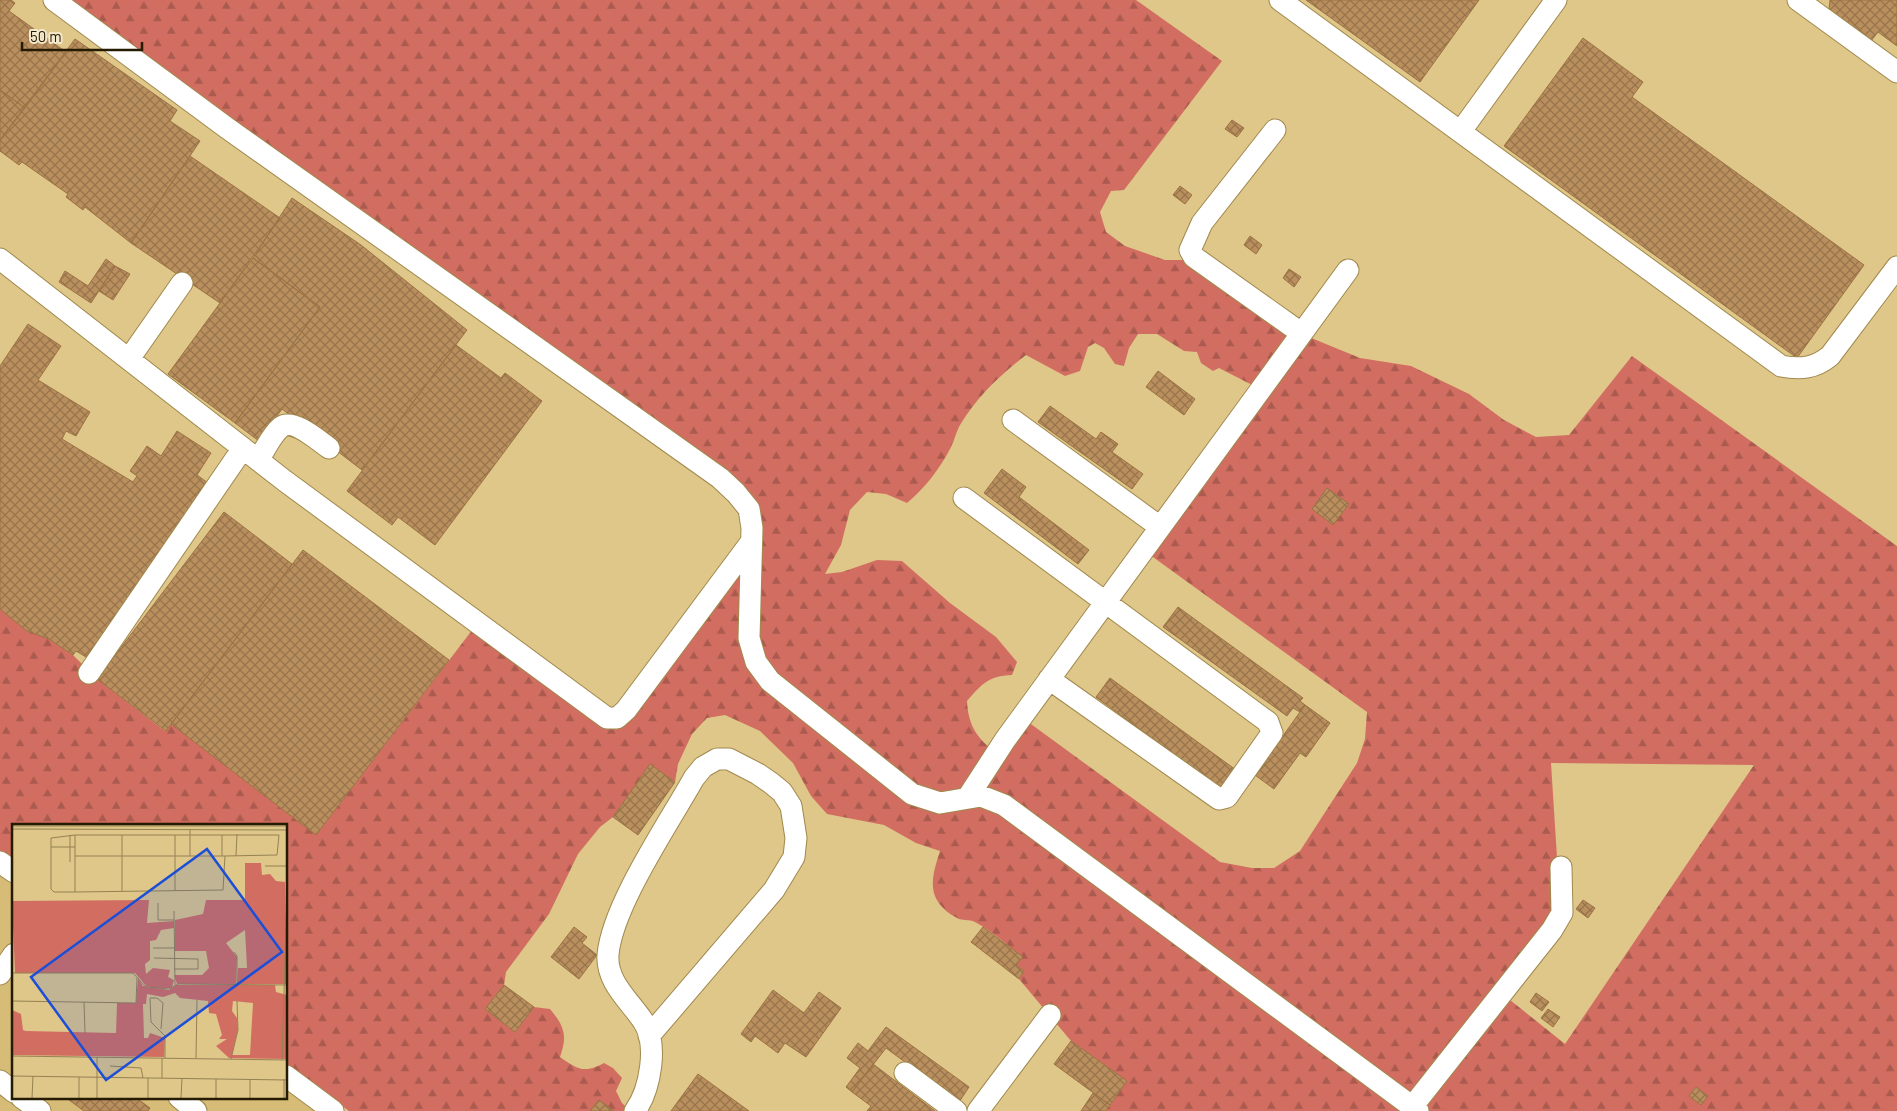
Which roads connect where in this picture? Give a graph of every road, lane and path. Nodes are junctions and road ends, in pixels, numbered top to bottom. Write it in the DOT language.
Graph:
graph roads {
  1 [pos="54,0"];
  2 [pos="1280,0"];
  3 [pos="1556,0"];
  4 [pos="1798,0"];
  5 [pos="1897,72"];
  6 [pos="1274,130"];
  7 [pos="1461,131"];
  8 [pos="0,259"];
  9 [pos="1897,266"];
  10 [pos="1348,270"];
  11 [pos="182,283"];
  12 [pos="1301,333"];
  13 [pos="128,359"];
  14 [pos="1013,420"];
  15 [pos="329,448"];
  16 [pos="251,454"];
  17 [pos="964,498"];
  18 [pos="1160,527"];
  19 [pos="751,542"];
  20 [pos="1106,601"];
  21 [pos="89,673"];
  22 [pos="1049,679"];
  23 [pos="968,797"];
  24 [pos="0,862"];
  25 [pos="1561,867"];
  26 [pos="12,871"];
  27 [pos="12,957"];
  28 [pos="0,974"];
  29 [pos="1050,1015"];
  30 [pos="649,1036"];
  31 [pos="905,1073"];
  32 [pos="288,1077"];
  33 [pos="0,1081"];
  34 [pos="12,1090"];
  35 [pos="23,1098"];
  36 [pos="180,1098"];
  37 [pos="1415,1109"];
  38 [pos="40,1111"];
  39 [pos="196,1111"];
  40 [pos="333,1111"];
  41 [pos="635,1111"];
  42 [pos="956,1111"];
  43 [pos="978,1111"];
  1 -- 19 [label="street"];
  2 -- 7 [label="street"];
  3 -- 7 [label="street"];
  4 -- 5 [label="street"];
  6 -- 12 [label="street"];
  7 -- 9 [label="street"];
  8 -- 13 [label="street"];
  10 -- 12 [label="street"];
  11 -- 13 [label="street"];
  12 -- 18 [label="street"];
  13 -- 16 [label="street"];
  14 -- 18 [label="street"];
  15 -- 16 [label="street"];
  16 -- 19 [label="street"];
  16 -- 21 [label="street"];
  17 -- 20 [label="street"];
  18 -- 20 [label="street"];
  19 -- 23 [label="street"];
  20 -- 22 [label="street"];
  20 -- 22 [label="street"];
  22 -- 23 [label="street"];
  23 -- 37 [label="street"];
  24 -- 26 [label="street"];
  25 -- 37 [label="street"];
  27 -- 28 [label="street"];
  29 -- 43 [label="street"];
  30 -- 30 [label="street"];
  30 -- 41 [label="street"];
  31 -- 42 [label="street"];
  32 -- 40 [label="street"];
  33 -- 34 [label="street"];
  35 -- 38 [label="street"];
  36 -- 39 [label="street"];
}
